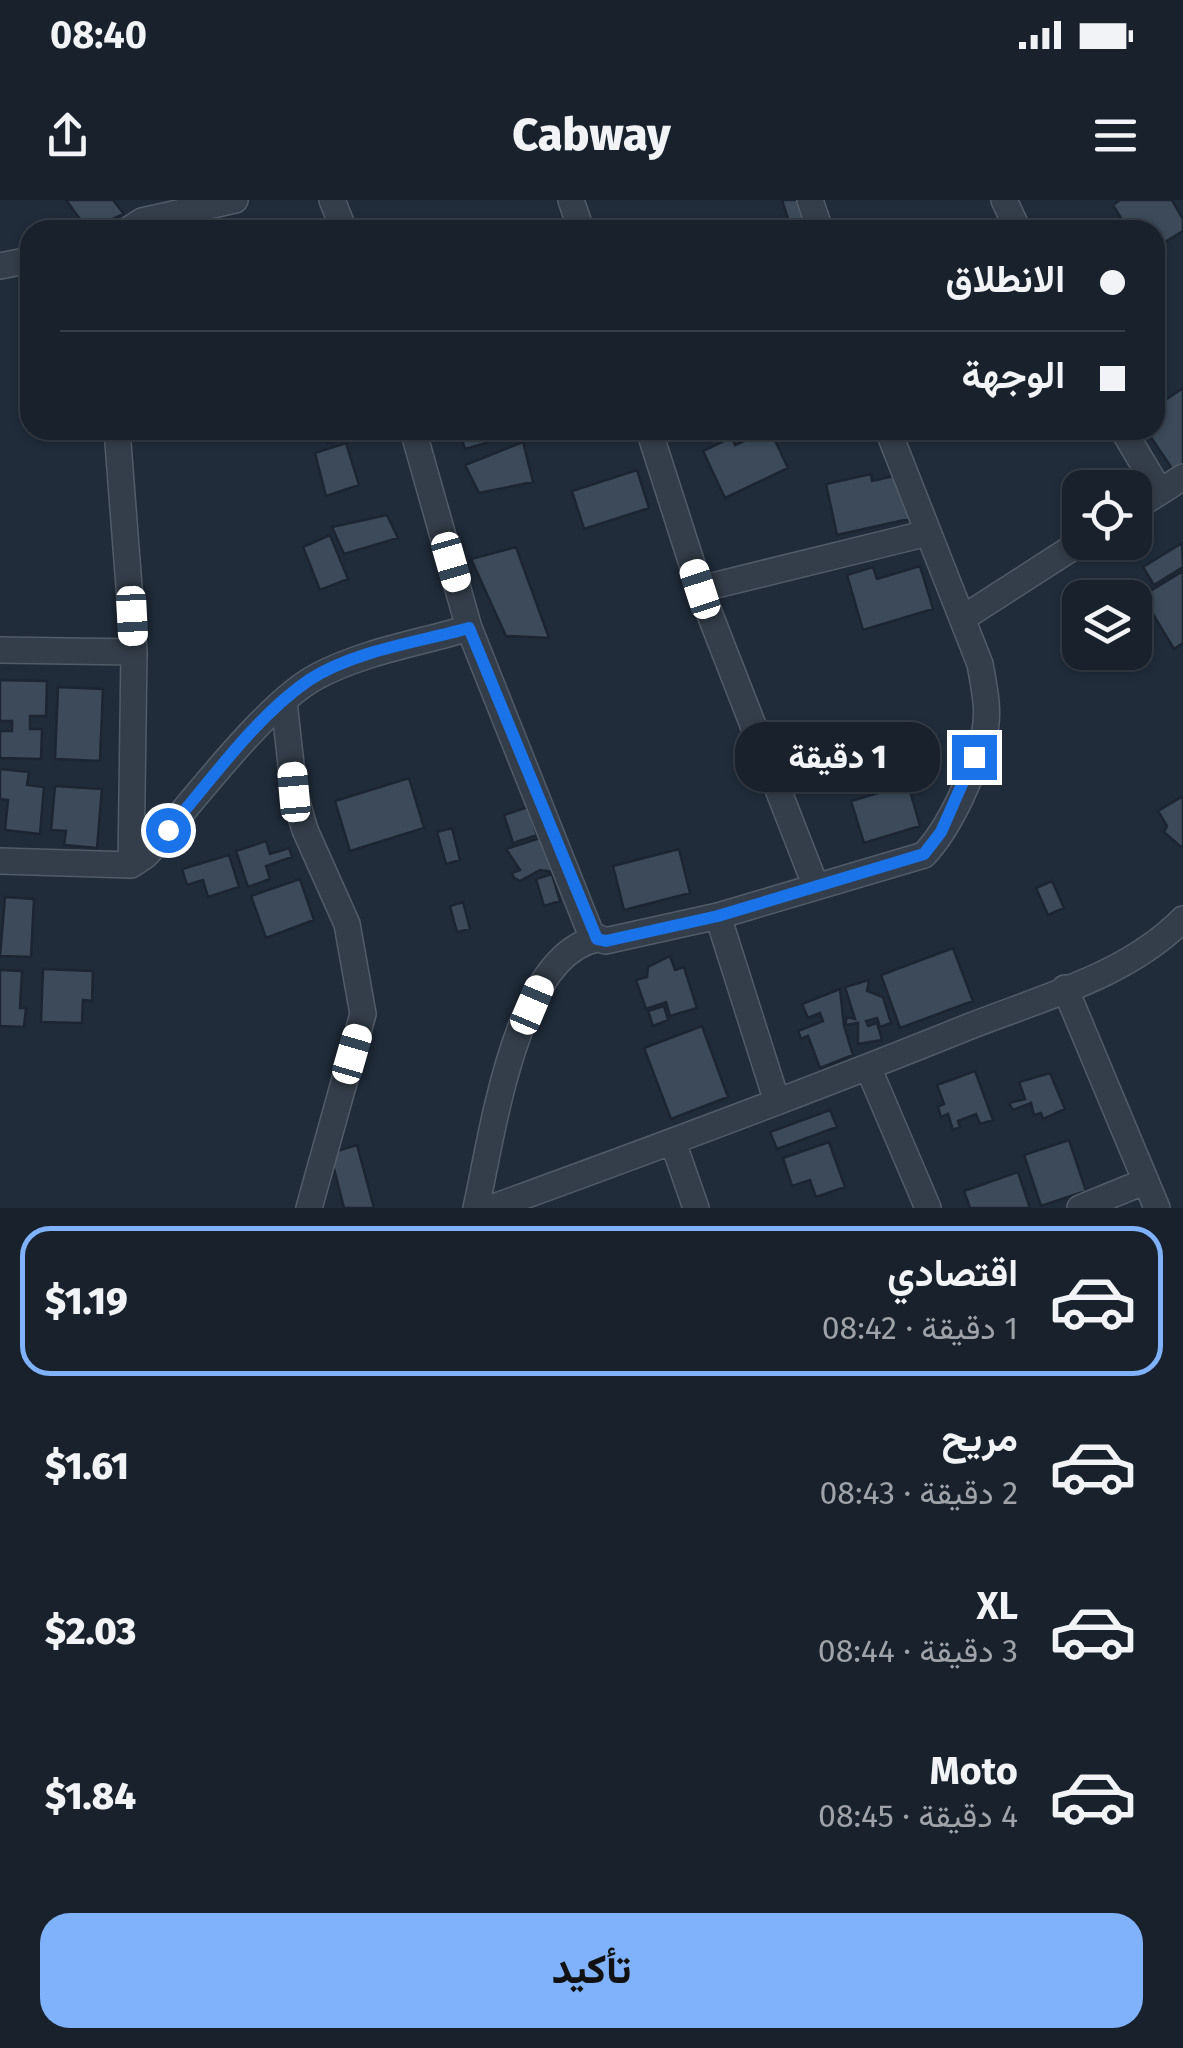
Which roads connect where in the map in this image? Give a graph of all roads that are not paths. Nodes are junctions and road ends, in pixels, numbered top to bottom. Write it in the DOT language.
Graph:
graph roads {
  1 [pos="235,200"];
  2 [pos="150,220"];
  3 [pos="118,440"];
  4 [pos="416,440"];
  5 [pos="651,440"];
  6 [pos="892,440"];
  7 [pos="1129,440"];
  8 [pos="1183,477"];
  9 [pos="1160,492"];
  10 [pos="1152,497"];
  11 [pos="928,533"];
  12 [pos="1062,554"];
  13 [pos="700,589"];
  14 [pos="963,618"];
  15 [pos="469,628"];
  16 [pos="0,650"];
  17 [pos="134,652"];
  18 [pos="284,701"];
  19 [pos="0,861"];
  20 [pos="130,865"];
  21 [pos="816,887"];
  22 [pos="718,916"];
  23 [pos="1183,918"];
  24 [pos="597,939"];
  25 [pos="1065,988"];
  26 [pos="868,1067"];
  27 [pos="777,1102"];
  28 [pos="673,1142"];
  29 [pos="1146,1181"];
  30 [pos="309,1208"];
  31 [pos="476,1208"];
  32 [pos="492,1208"];
  33 [pos="696,1208"];
  34 [pos="928,1208"];
  35 [pos="1080,1208"];
  36 [pos="1157,1208"];
  1 -- 2 [label="street"];
  3 -- 17 [label="street"];
  4 -- 15 [label="street"];
  5 -- 13 [label="street"];
  6 -- 11 [label="street"];
  7 -- 9 [label="street"];
  8 -- 9 [label="street"];
  9 -- 10 [label="street"];
  11 -- 13 [label="street"];
  11 -- 14 [label="street"];
  12 -- 14 [label="street"];
  13 -- 21 [label="street"];
  14 -- 21 [label="street"];
  15 -- 18 [label="street"];
  15 -- 24 [label="street"];
  16 -- 17 [label="street"];
  17 -- 20 [label="street"];
  18 -- 20 [label="street"];
  18 -- 30 [label="street"];
  19 -- 20 [label="street"];
  21 -- 22 [label="street"];
  22 -- 24 [label="street"];
  22 -- 27 [label="street"];
  23 -- 25 [label="street"];
  24 -- 31 [label="street"];
  25 -- 26 [label="street"];
  25 -- 29 [label="street"];
  26 -- 27 [label="street"];
  26 -- 34 [label="street"];
  27 -- 28 [label="street"];
  28 -- 32 [label="street"];
  28 -- 33 [label="street"];
  29 -- 35 [label="street"];
  29 -- 36 [label="street"];
}
